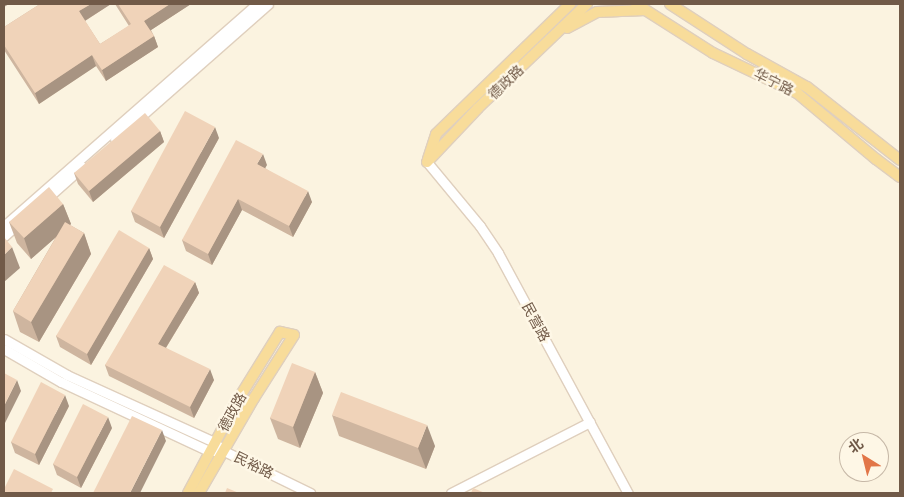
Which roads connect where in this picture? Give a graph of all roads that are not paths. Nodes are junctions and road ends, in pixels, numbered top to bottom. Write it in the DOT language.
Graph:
graph roads {
  1 [pos="257,4"];
  2 [pos="268,4"];
  3 [pos="562,4"];
  4 [pos="570,4"];
  5 [pos="587,4"];
  6 [pos="636,4"];
  7 [pos="670,4"];
  8 [pos="645,10"];
  9 [pos="556,18"];
  10 [pos="551,38"];
  11 [pos="900,160"];
  12 [pos="427,162"];
  13 [pos="900,177"];
  14 [pos="4,226"];
  15 [pos="4,236"];
  16 [pos="4,339"];
  17 [pos="4,349"];
  18 [pos="590,422"];
  19 [pos="212,446"];
  20 [pos="224,451"];
  21 [pos="188,493"];
  22 [pos="199,493"];
  23 [pos="310,493"];
  24 [pos="451,493"];
  25 [pos="628,493"];
  1 -- 14 [label="street"];
  2 -- 15 [label="street"];
  3 -- 9 [label="main road"];
  4 -- 9 [label="main road, 德政路"];
  5 -- 10 [label="main road, 德政路"];
  6 -- 8 [label="main road, 华宁路"];
  7 -- 11 [label="main road, 华宁路"];
  8 -- 10 [label="main road"];
  8 -- 13 [label="main road, 华宁路"];
  9 -- 12 [label="main road, 德政路"];
  10 -- 12 [label="main road, 德政路"];
  12 -- 18 [label="street, 民营路"];
  16 -- 19 [label="street"];
  17 -- 19 [label="street"];
  18 -- 24 [label="street"];
  18 -- 25 [label="street, 民营路"];
  19 -- 20 [label="street, 民裕路"];
  19 -- 20 [label="main road, 德政路"];
  19 -- 21 [label="main road, 德政路"];
  20 -- 22 [label="main road, 德政路"];
  20 -- 23 [label="street, 民裕路"];
}
